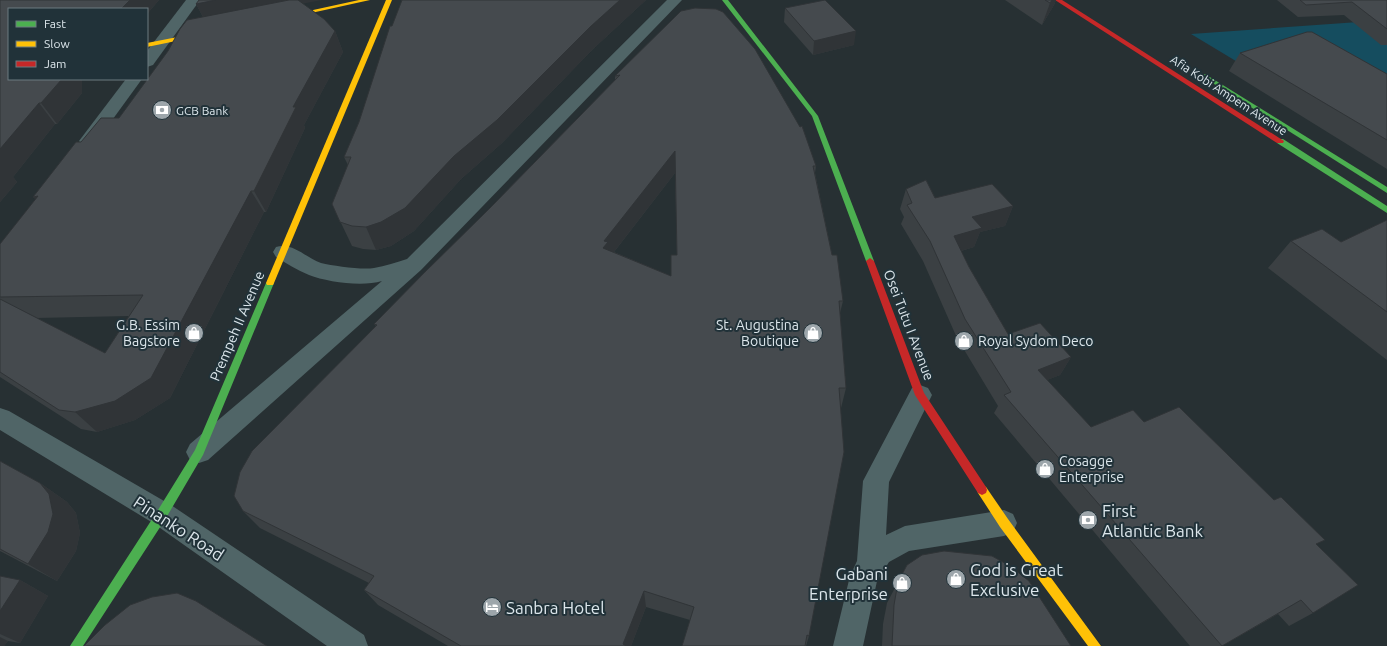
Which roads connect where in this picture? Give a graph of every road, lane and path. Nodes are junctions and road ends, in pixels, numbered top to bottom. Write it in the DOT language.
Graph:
graph roads {
  1 [pos="193,0"];
  2 [pos="367,0"];
  3 [pos="389,0"];
  4 [pos="675,0"];
  5 [pos="725,0"];
  6 [pos="1058,0"];
  7 [pos="276,19"];
  8 [pos="215,31"];
  9 [pos="154,44"];
  10 [pos="148,59"];
  11 [pos="1199,72"];
  12 [pos="133,80"];
  13 [pos="79,153"];
  14 [pos="1387,190"];
  15 [pos="1387,210"];
  16 [pos="283,252"];
  17 [pos="414,265"];
  18 [pos="920,395"];
  19 [pos="0,418"];
  20 [pos="198,452"];
  21 [pos="162,514"];
  22 [pos="1004,523"];
  23 [pos="871,566"];
  24 [pos="76,646"];
  25 [pos="353,646"];
  26 [pos="848,646"];
  27 [pos="1095,646"];
  1 -- 9 [label="street"];
  2 -- 7 [label="street"];
  3 -- 16 [label="street, Prempeh II Avenue"];
  4 -- 17 [label="street"];
  5 -- 18 [label="street, Osei Tutu I Avenue"];
  6 -- 15 [label="street, Afia Kobi Ampem Avenue"];
  8 -- 9 [label="street"];
  9 -- 10 [label="street"];
  11 -- 14 [label="street, Afia Kobi Ampem Avenue"];
  12 -- 13 [label="street"];
  16 -- 17 [label="street"];
  16 -- 20 [label="street, Prempeh II Avenue"];
  17 -- 20 [label="street"];
  18 -- 22 [label="street, Osei Tutu I Avenue"];
  18 -- 23 [label="street"];
  19 -- 21 [label="street, Pinanko Road"];
  20 -- 21 [label="street, Prempeh II Avenue"];
  21 -- 24 [label="street, Prempeh II Avenue"];
  21 -- 25 [label="street, Pinanko Road"];
  22 -- 23 [label="street"];
  22 -- 27 [label="street, Osei Tutu I Avenue"];
  23 -- 26 [label="street"];
}
